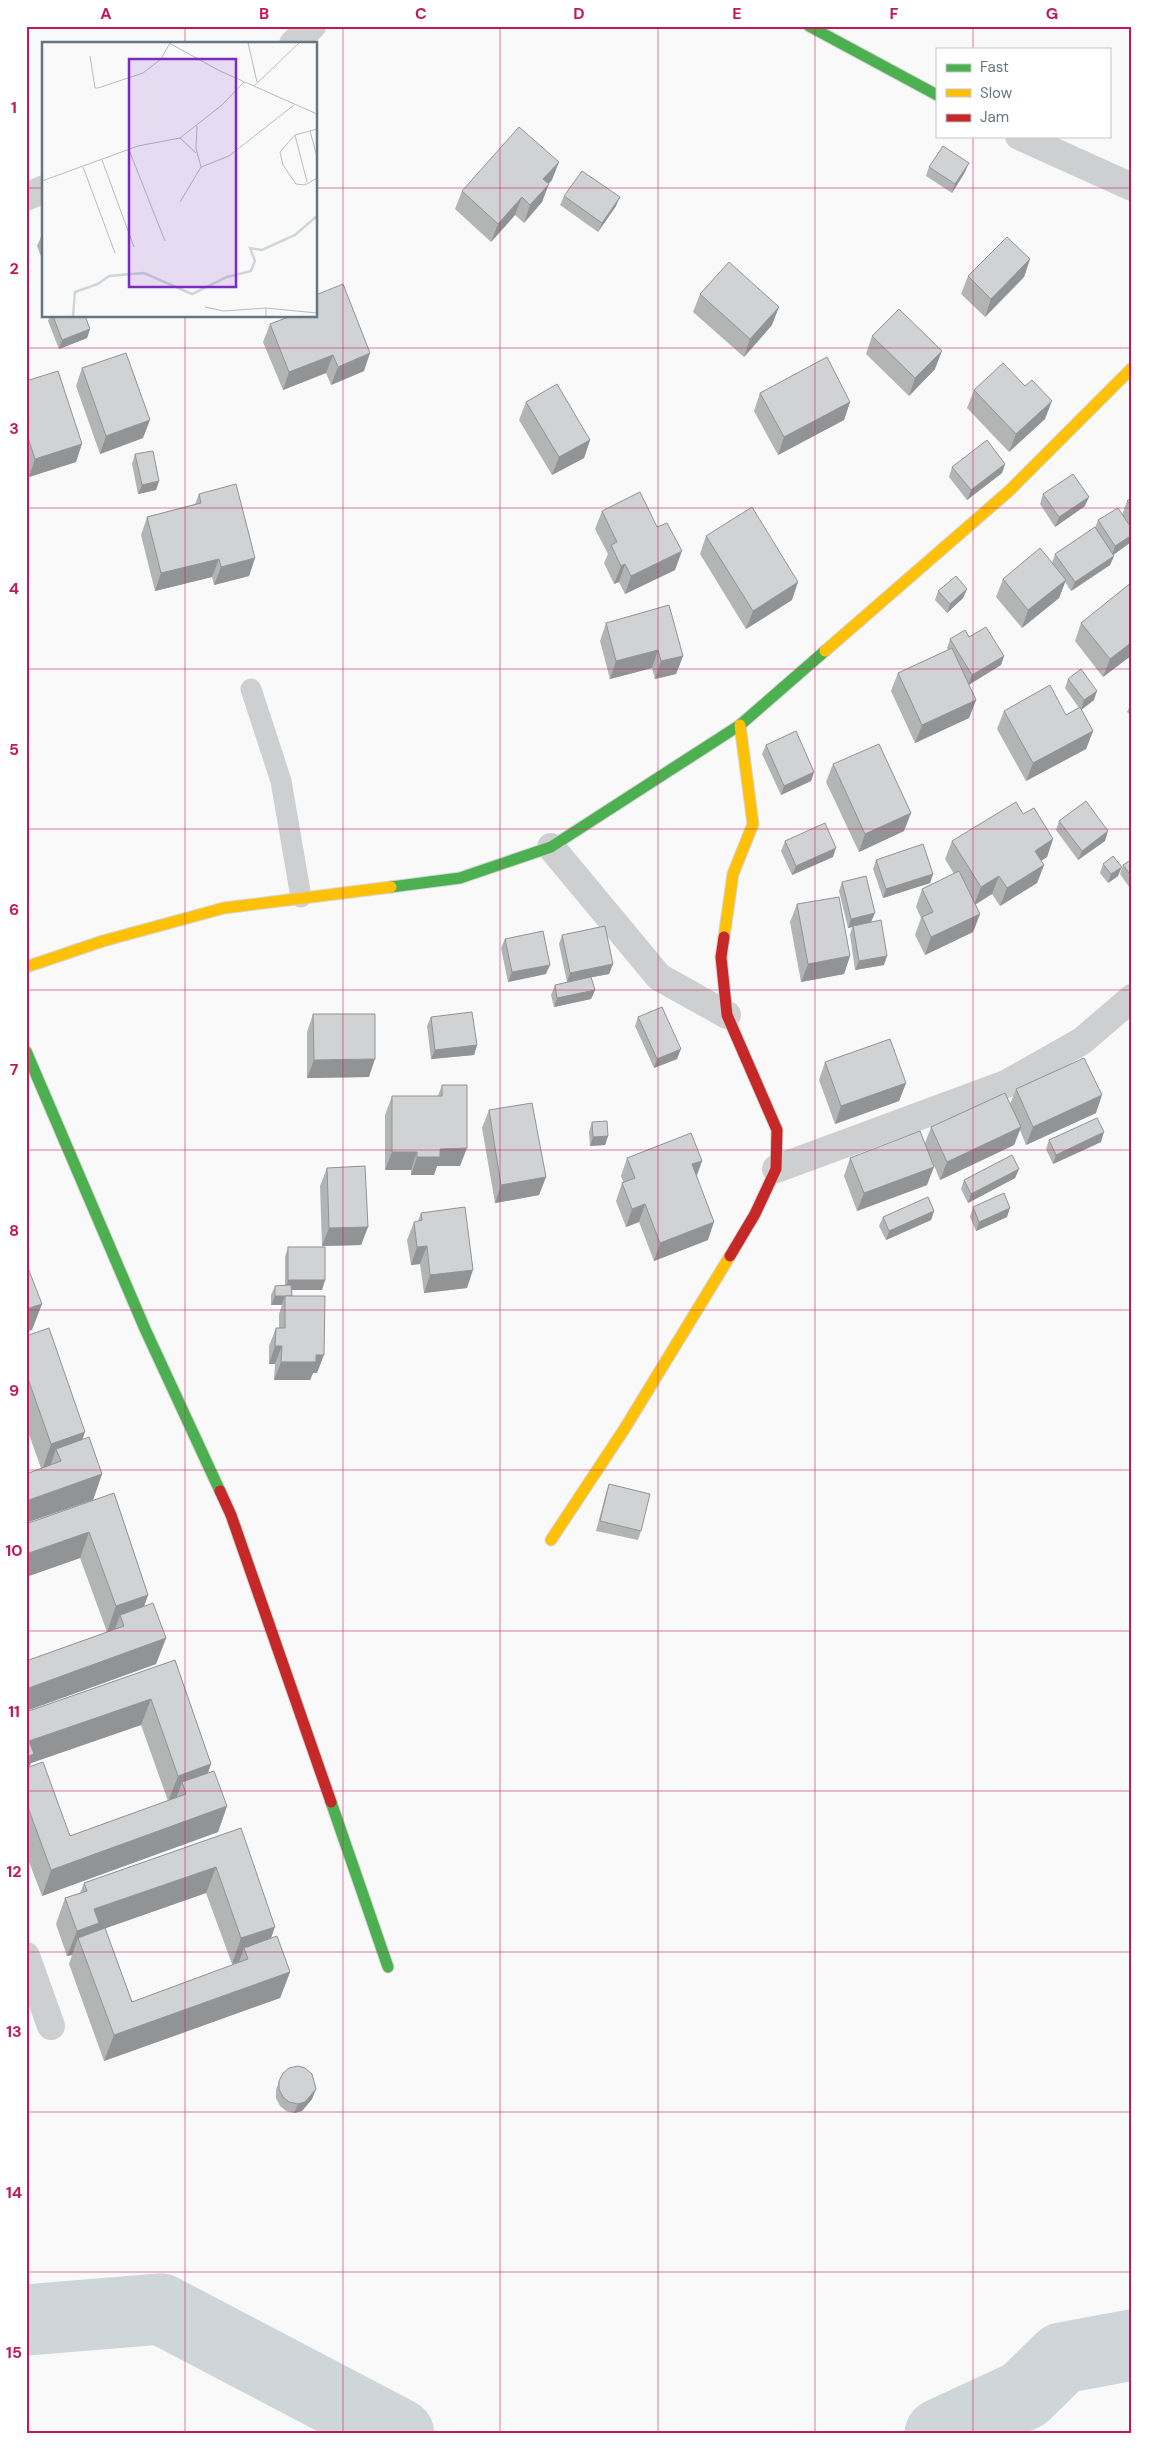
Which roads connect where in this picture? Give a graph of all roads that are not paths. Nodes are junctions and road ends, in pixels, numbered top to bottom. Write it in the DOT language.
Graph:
graph roads {
  1 [pos="312,26"];
  2 [pos="809,26"];
  3 [pos="295,42"];
  4 [pos="936,94"];
  5 [pos="1023,138"];
  6 [pos="1132,187"];
  7 [pos="42,190"];
  8 [pos="26,197"];
  9 [pos="1132,368"];
  10 [pos="251,689"];
  11 [pos="740,725"];
  12 [pos="551,847"];
  13 [pos="301,897"];
  14 [pos="26,967"];
  15 [pos="1132,998"];
  16 [pos="728,1015"];
  17 [pos="26,1051"];
  18 [pos="776,1168"];
  19 [pos="551,1540"];
  20 [pos="26,1956"];
  21 [pos="388,1967"];
  22 [pos="51,2026"];
  1 -- 3 [label="street"];
  2 -- 4 [label="street"];
  5 -- 6 [label="street"];
  7 -- 8 [label="street"];
  9 -- 11 [label="street"];
  10 -- 13 [label="lane"];
  11 -- 12 [label="street"];
  11 -- 16 [label="street"];
  12 -- 13 [label="street"];
  12 -- 16 [label="street"];
  13 -- 14 [label="street"];
  15 -- 18 [label="street"];
  16 -- 18 [label="street"];
  17 -- 21 [label="street"];
  18 -- 19 [label="street"];
  20 -- 22 [label="street"];
}
